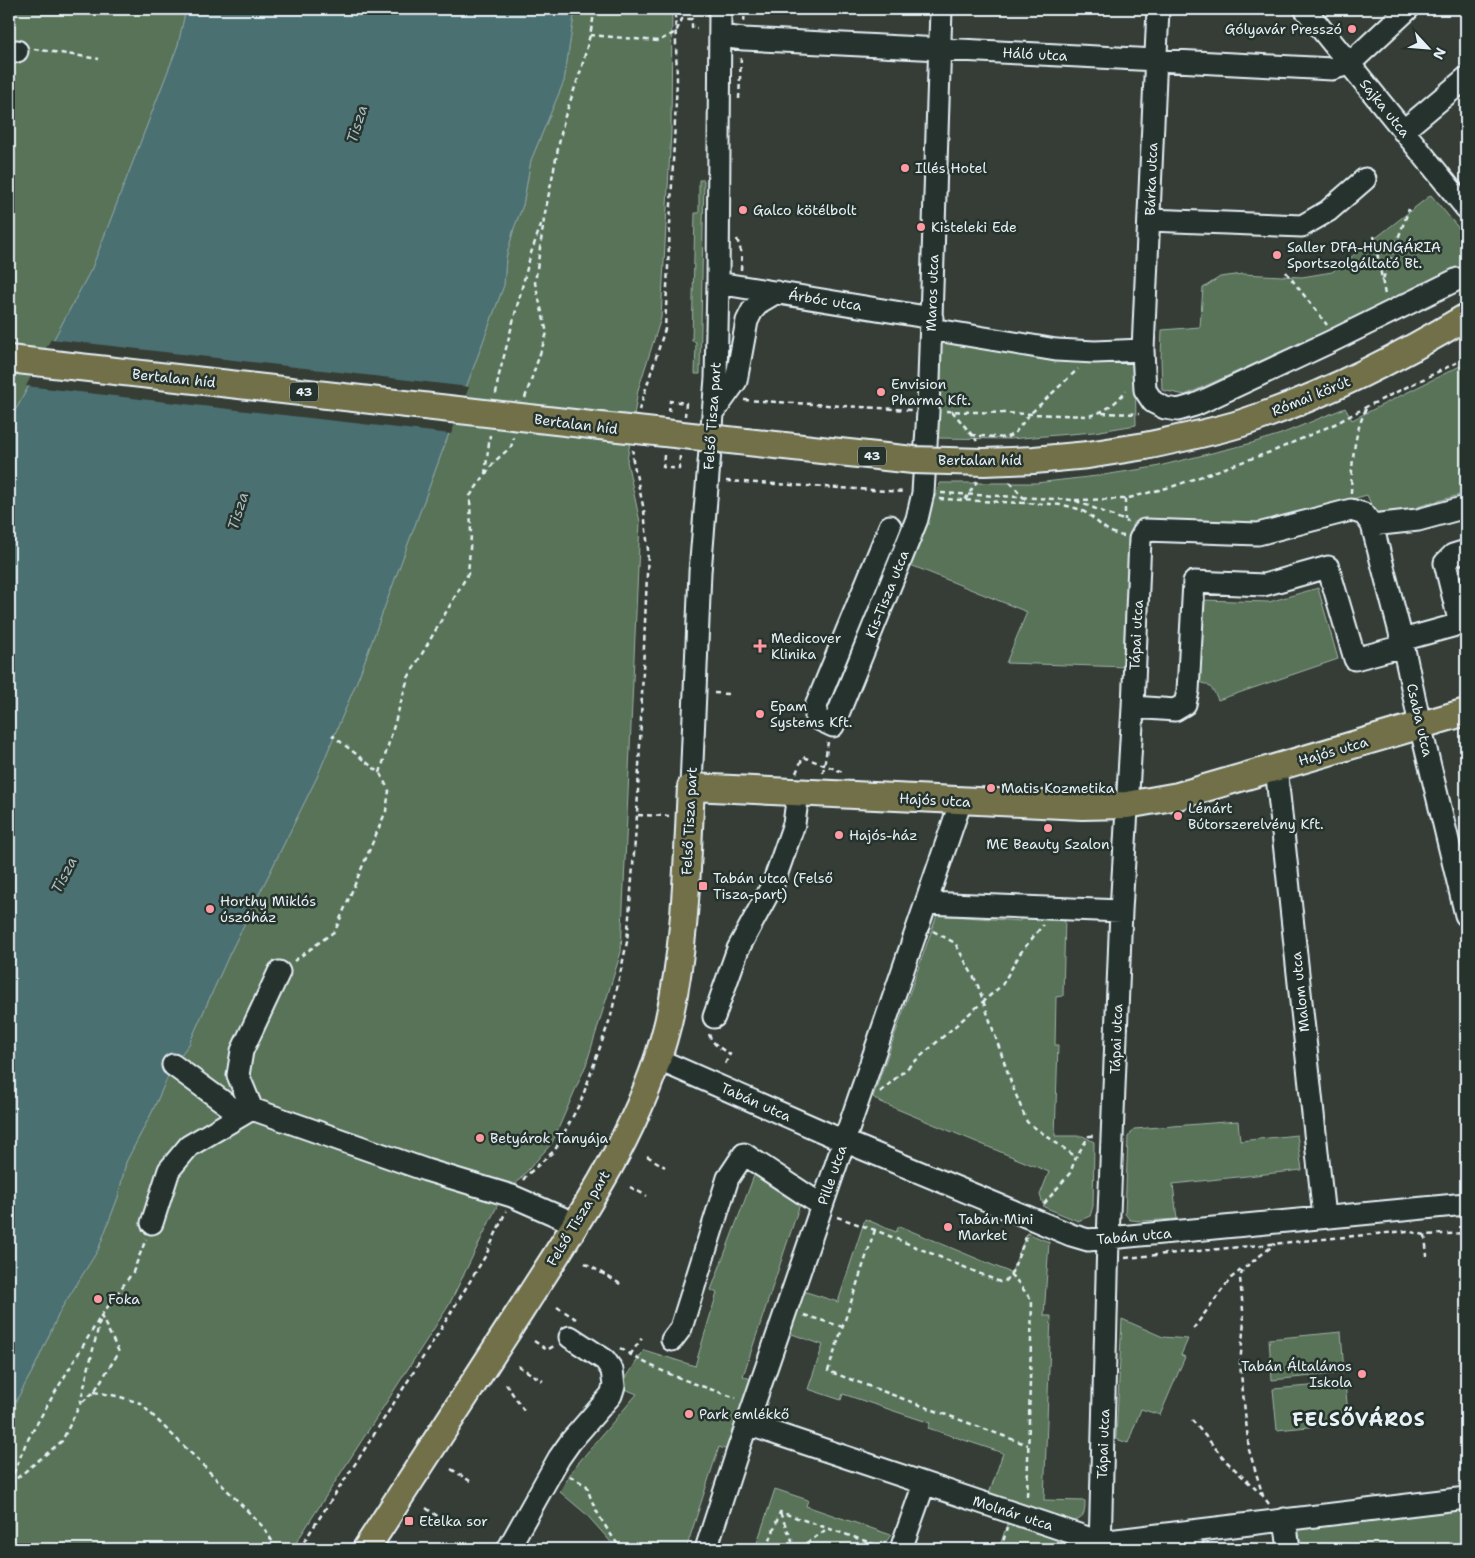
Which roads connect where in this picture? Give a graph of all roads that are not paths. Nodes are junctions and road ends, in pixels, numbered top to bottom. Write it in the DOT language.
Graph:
graph roads {
  1 [pos="720,9"];
  2 [pos="941,9"];
  3 [pos="1158,9"];
  4 [pos="1305,9"];
  5 [pos="1408,9"];
  6 [pos="720,36"];
  7 [pos="940,49"];
  8 [pos="1155,60"];
  9 [pos="1349,64"];
  10 [pos="1466,78"];
  11 [pos="1403,131"];
  12 [pos="1365,179"];
  13 [pos="1466,208"];
  14 [pos="1150,220"];
  15 [pos="1458,279"];
  16 [pos="718,283"];
  17 [pos="776,292"];
  18 [pos="1466,317"];
  19 [pos="931,323"];
  20 [pos="1454,331"];
  21 [pos="1143,350"];
  22 [pos="9,359"];
  23 [pos="713,413"];
  24 [pos="1145,446"];
  25 [pos="926,458"];
  26 [pos="1466,507"];
  27 [pos="1372,525"];
  28 [pos="890,526"];
  29 [pos="1466,551"];
  30 [pos="1403,643"];
  31 [pos="1132,707"];
  32 [pos="1466,712"];
  33 [pos="1420,725"];
  34 [pos="1276,767"];
  35 [pos="796,786"];
  36 [pos="691,787"];
  37 [pos="961,801"];
  38 [pos="1127,805"];
  39 [pos="926,903"];
  40 [pos="1121,911"];
  41 [pos="1466,915"];
  42 [pos="279,972"];
  43 [pos="714,1017"];
  44 [pos="656,1059"];
  45 [pos="173,1065"];
  46 [pos="246,1112"];
  47 [pos="844,1141"];
  48 [pos="1466,1204"];
  49 [pos="820,1208"];
  50 [pos="1324,1217"];
  51 [pos="152,1223"];
  52 [pos="576,1224"];
  53 [pos="1108,1239"];
  54 [pos="568,1333"];
  55 [pos="672,1340"];
  56 [pos="751,1414"];
  57 [pos="924,1484"];
  58 [pos="1466,1498"];
  59 [pos="1285,1519"];
  60 [pos="1190,1540"];
  61 [pos="1100,1545"];
  62 [pos="366,1549"];
  63 [pos="508,1549"];
  64 [pos="706,1549"];
  65 [pos="901,1549"];
  66 [pos="1289,1549"];
  1 -- 6 [label="street, Felső Tisza part"];
  2 -- 7 [label="street, Maros utca"];
  3 -- 8 [label="street, Bárka utca"];
  4 -- 9 [label="street, Sajka utca"];
  5 -- 9 [label="street"];
  6 -- 7 [label="street, Háló utca"];
  6 -- 16 [label="street, Felső Tisza part"];
  7 -- 8 [label="street, Háló utca"];
  7 -- 19 [label="street, Maros utca"];
  8 -- 9 [label="street, Háló utca"];
  8 -- 14 [label="street, Bárka utca"];
  9 -- 11 [label="street, Sajka utca"];
  10 -- 11 [label="street"];
  11 -- 13 [label="street, Sajka utca"];
  12 -- 14 [label="street"];
  14 -- 21 [label="street, Bárka utca"];
  15 -- 21 [label="street, Bárka utca"];
  16 -- 17 [label="street, Árbóc utca"];
  16 -- 23 [label="street, Felső Tisza part"];
  17 -- 19 [label="street, Árbóc utca"];
  17 -- 23 [label="street"];
  18 -- 20 [label="main road, Római körút / 43"];
  19 -- 21 [label="street"];
  19 -- 25 [label="street, Maros utca"];
  20 -- 24 [label="main road, Római körút / 43"];
  22 -- 24 [label="main road, Bertalan híd / 43, bridge"];
  23 -- 36 [label="street, Felső Tisza part"];
  25 -- 28 [label="street, Kis-Tisza utca"];
  26 -- 27 [label="street"];
  27 -- 30 [label="street, Csaba utca"];
  27 -- 31 [label="street, Tápai utca"];
  29 -- 30 [label="street"];
  30 -- 31 [label="street"];
  30 -- 33 [label="street, Csaba utca"];
  31 -- 38 [label="street, Tápai utca"];
  32 -- 33 [label="main road, Hajós utca"];
  33 -- 34 [label="main road, Hajós utca"];
  33 -- 41 [label="street, Csaba utca"];
  34 -- 38 [label="main road, Hajós utca"];
  34 -- 50 [label="street, Malom utca"];
  35 -- 36 [label="main road, Hajós utca"];
  35 -- 37 [label="main road, Hajós utca"];
  35 -- 43 [label="street"];
  36 -- 44 [label="main road, Felső Tisza part"];
  37 -- 38 [label="main road, Hajós utca"];
  37 -- 39 [label="street, Pille utca"];
  38 -- 40 [label="street, Tápai utca"];
  39 -- 40 [label="street"];
  39 -- 47 [label="street, Pille utca"];
  40 -- 53 [label="street, Tápai utca"];
  42 -- 46 [label="street"];
  44 -- 47 [label="street, Tabán utca"];
  44 -- 52 [label="main road, Felső Tisza part"];
  45 -- 46 [label="street"];
  46 -- 51 [label="street"];
  46 -- 52 [label="street"];
  47 -- 49 [label="street, Pille utca"];
  47 -- 53 [label="street, Tabán utca"];
  48 -- 50 [label="street, Tabán utca"];
  49 -- 55 [label="street"];
  49 -- 56 [label="street, Pille utca"];
  50 -- 53 [label="street, Tabán utca"];
  52 -- 62 [label="main road, Felső Tisza part"];
  53 -- 61 [label="street, Tápai utca"];
  54 -- 63 [label="street"];
  56 -- 57 [label="street, Molnár utca"];
  56 -- 64 [label="street, Pille utca"];
  57 -- 61 [label="street, Molnár utca"];
  57 -- 65 [label="street"];
  58 -- 59 [label="street, Molnár utca"];
  59 -- 60 [label="street, Molnár utca"];
  59 -- 66 [label="street"];
  60 -- 61 [label="street, Molnár utca"];
}
